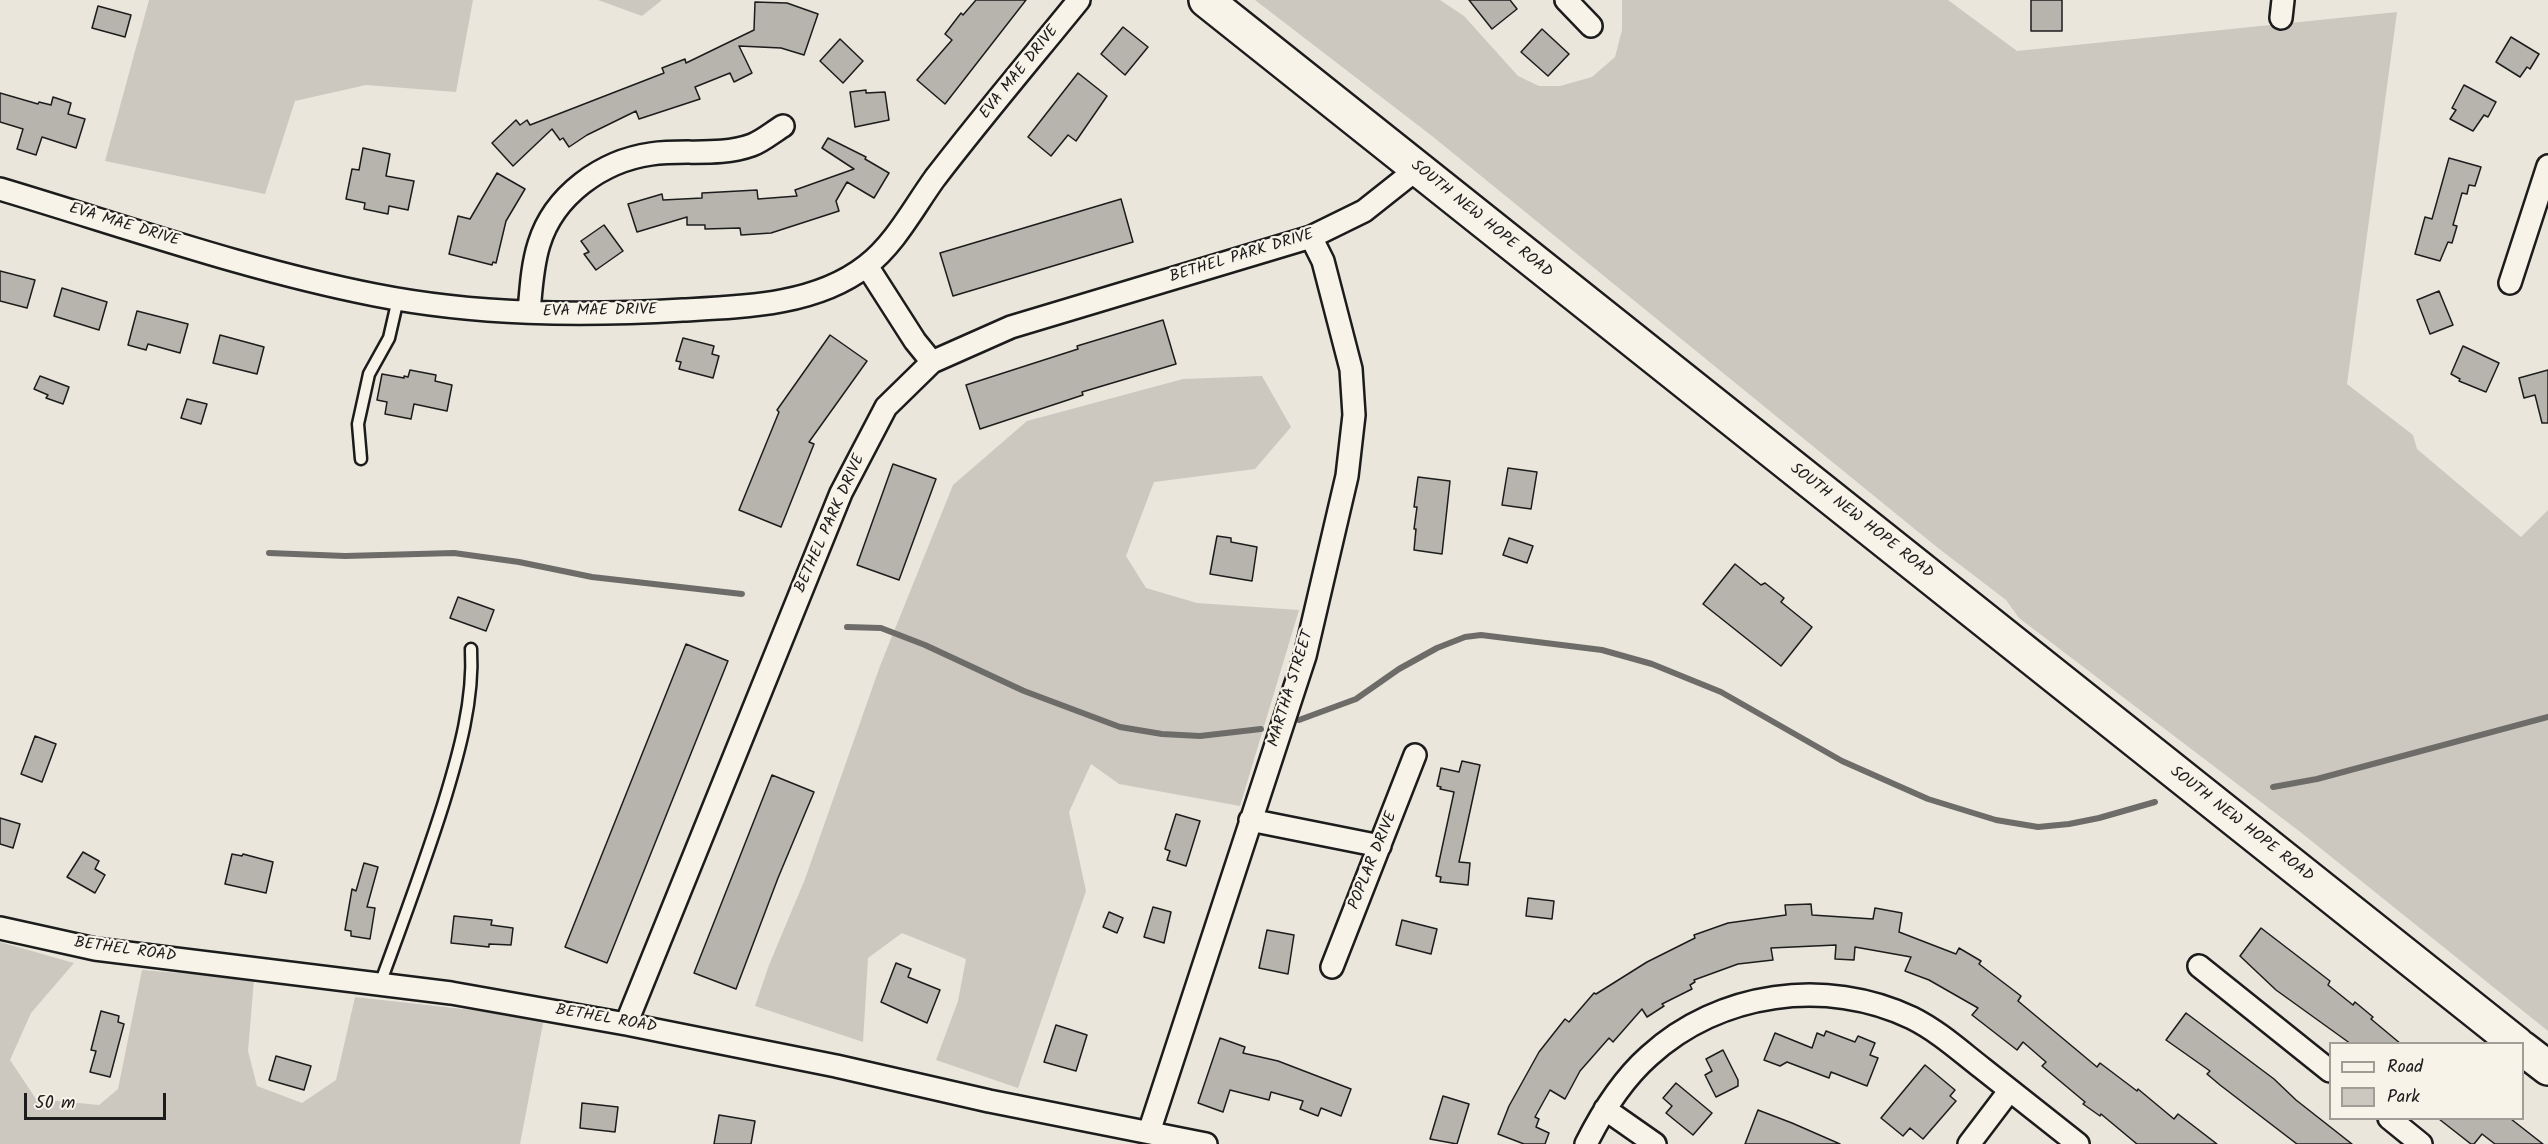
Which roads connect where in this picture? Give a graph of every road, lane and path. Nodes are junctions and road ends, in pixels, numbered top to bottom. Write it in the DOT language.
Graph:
graph roads {
  1 [pos="1079,0"];
  2 [pos="1206,0"];
  3 [pos="1566,0"];
  4 [pos="1592,26"];
  5 [pos="783,126"];
  6 [pos="2548,166"];
  7 [pos="1417,169"];
  8 [pos="0,189"];
  9 [pos="1311,237"];
  10 [pos="867,266"];
  11 [pos="2510,282"];
  12 [pos="398,299"];
  13 [pos="529,312"];
  14 [pos="932,362"];
  15 [pos="361,459"];
  16 [pos="471,649"];
  17 [pos="1415,755"];
  18 [pos="1250,820"];
  19 [pos="1380,846"];
  20 [pos="0,928"];
  21 [pos="2199,966"];
  22 [pos="1332,967"];
  23 [pos="380,984"];
  24 [pos="626,1024"];
  25 [pos="2514,1042"];
  26 [pos="2524,1049"];
  27 [pos="2548,1068"];
  28 [pos="2329,1069"];
  29 [pos="2010,1090"];
  30 [pos="1605,1109"];
  31 [pos="2390,1120"];
  32 [pos="1149,1132"];
  33 [pos="1206,1144"];
  34 [pos="1586,1144"];
  35 [pos="1655,1144"];
  36 [pos="1969,1144"];
  37 [pos="2078,1144"];
  38 [pos="2421,1144"];
  1 -- 10 [label="street, EVA MAE DRIVE"];
  2 -- 7 [label="main road, SOUTH NEW HOPE ROAD"];
  3 -- 4 [label="street"];
  5 -- 13 [label="street"];
  6 -- 11 [label="street"];
  7 -- 9 [label="street, BETHEL PARK DRIVE"];
  7 -- 25 [label="main road, SOUTH NEW HOPE ROAD"];
  8 -- 12 [label="street, EVA MAE DRIVE"];
  9 -- 14 [label="street, BETHEL PARK DRIVE"];
  9 -- 18 [label="street, MARTHA STREET"];
  10 -- 13 [label="street, EVA MAE DRIVE"];
  10 -- 14 [label="street"];
  12 -- 13 [label="street, EVA MAE DRIVE"];
  12 -- 15 [label="lane"];
  14 -- 24 [label="street, BETHEL PARK DRIVE"];
  16 -- 23 [label="lane"];
  17 -- 19 [label="street, POPLAR DRIVE"];
  18 -- 19 [label="street"];
  18 -- 32 [label="street, MARTHA STREET"];
  19 -- 22 [label="street, POPLAR DRIVE"];
  20 -- 23 [label="street, BETHEL ROAD"];
  21 -- 28 [label="street"];
  23 -- 24 [label="street, BETHEL ROAD"];
  24 -- 32 [label="street, BETHEL ROAD"];
  26 -- 27 [label="main road"];
  29 -- 30 [label="street"];
  29 -- 36 [label="street"];
  29 -- 37 [label="street"];
  30 -- 34 [label="street"];
  30 -- 35 [label="street"];
  31 -- 38 [label="street"];
  32 -- 33 [label="street, BETHEL ROAD"];
}
